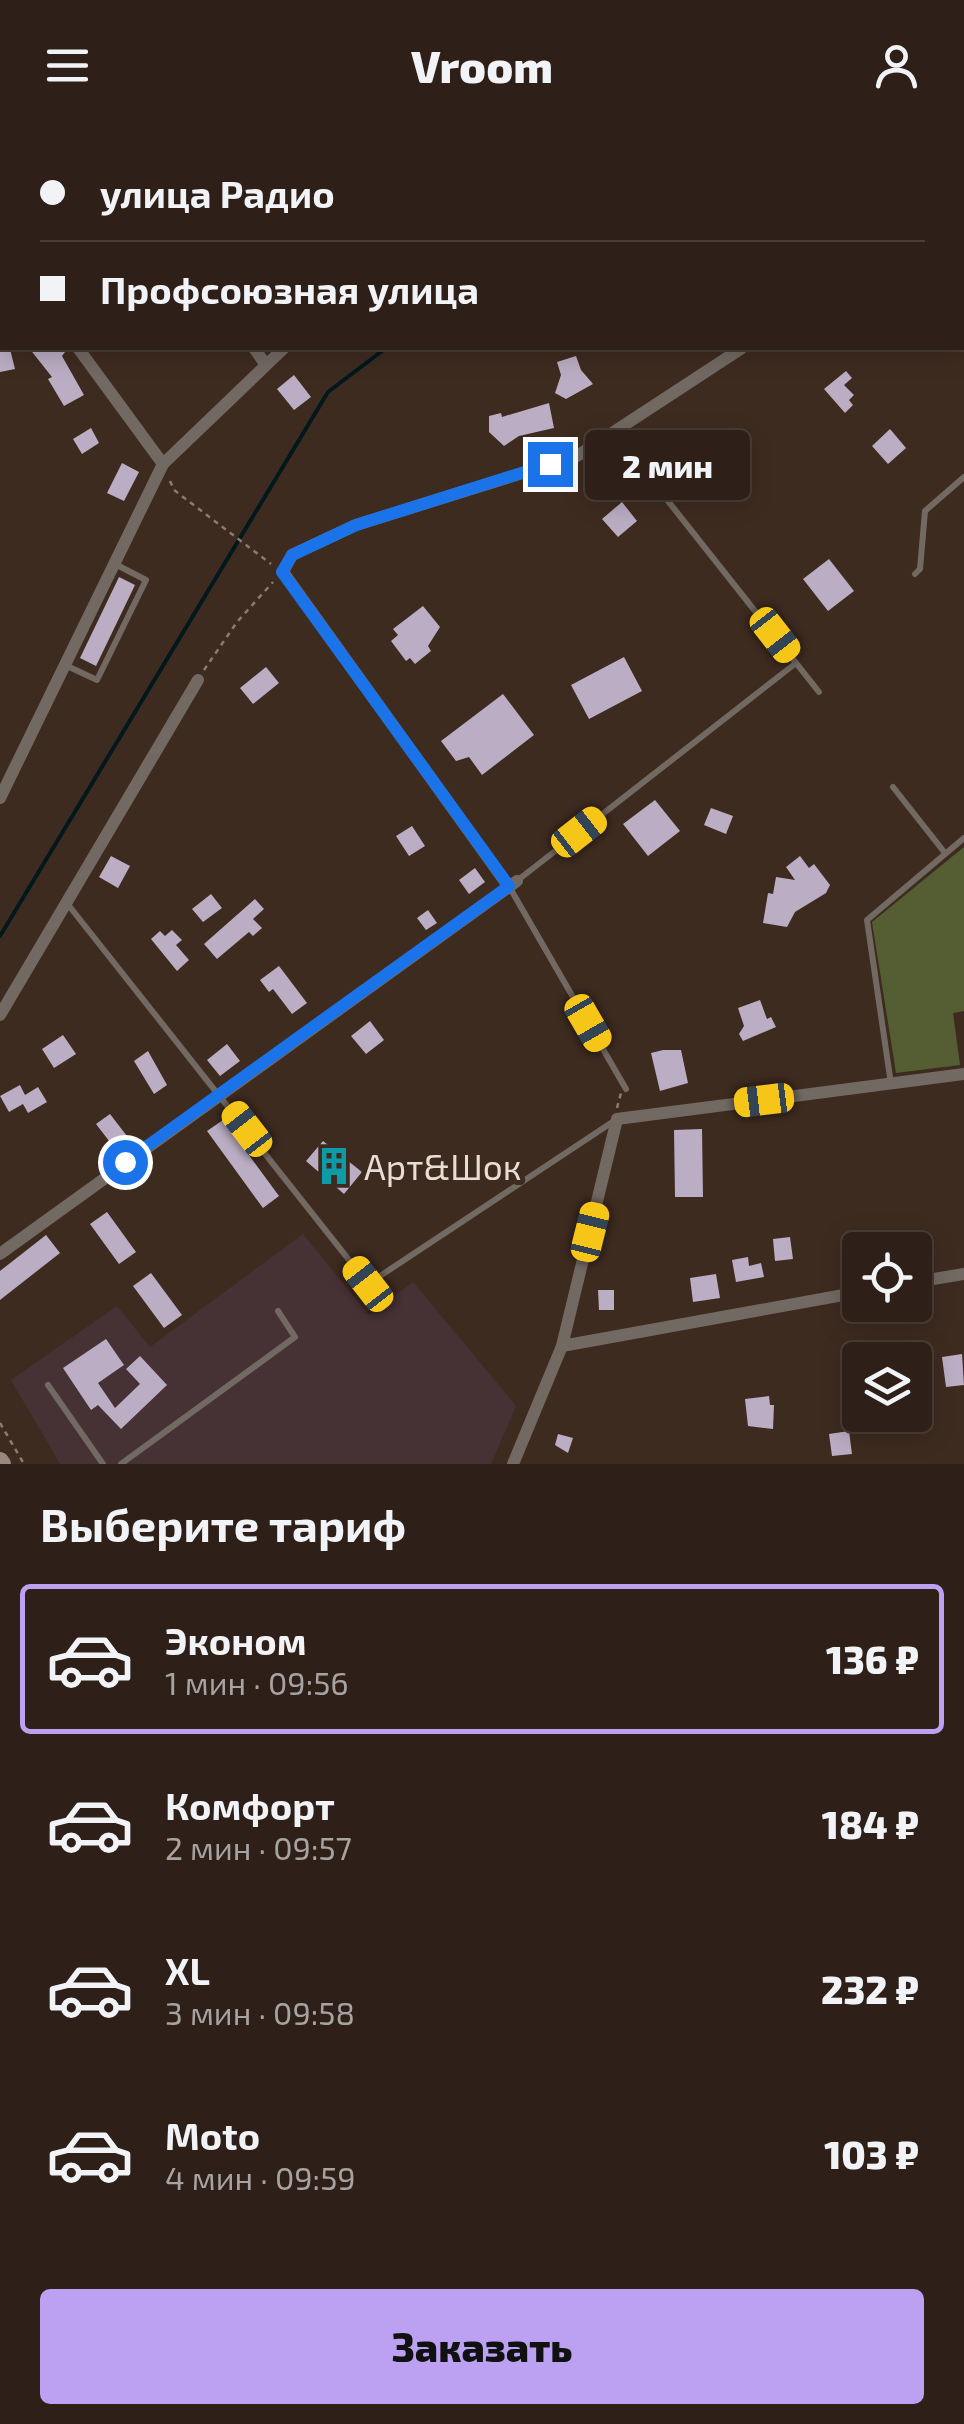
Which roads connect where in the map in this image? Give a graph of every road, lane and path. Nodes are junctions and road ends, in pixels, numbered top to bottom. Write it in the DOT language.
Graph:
graph roads {
  1 [pos="79,350"];
  2 [pos="255,350"];
  3 [pos="282,350"];
  4 [pos="739,350"];
  5 [pos="266,365"];
  6 [pos="614,434"];
  7 [pos="163,464"];
  8 [pos="964,477"];
  9 [pos="114,564"];
  10 [pos="282,572"];
  11 [pos="915,574"];
  12 [pos="796,663"];
  13 [pos="65,665"];
  14 [pos="198,680"];
  15 [pos="819,692"];
  16 [pos="893,787"];
  17 [pos="0,798"];
  18 [pos="964,838"];
  19 [pos="945,853"];
  20 [pos="513,884"];
  21 [pos="66,901"];
  22 [pos="0,1015"];
  23 [pos="964,1074"];
  24 [pos="891,1084"];
  25 [pos="626,1089"];
  26 [pos="219,1093"];
  27 [pos="617,1119"];
  28 [pos="0,1254"];
  29 [pos="964,1274"];
  30 [pos="932,1279"];
  31 [pos="842,1295"];
  32 [pos="278,1311"];
  33 [pos="562,1346"];
  34 [pos="48,1385"];
  35 [pos="0,1423"];
  36 [pos="24,1464"];
  37 [pos="104,1464"];
  38 [pos="121,1464"];
  39 [pos="513,1464"];
  1 -- 7 [label="street"];
  2 -- 5 [label="street"];
  3 -- 5 [label="street"];
  4 -- 6 [label="street"];
  5 -- 7 [label="street"];
  6 -- 10 [label="street"];
  6 -- 12 [label="lane"];
  7 -- 9 [label="street"];
  7 -- 10 [label="path"];
  8 -- 11 [label="lane"];
  9 -- 13 [label="street"];
  9 -- 13 [label="lane"];
  10 -- 14 [label="path"];
  10 -- 20 [label="street"];
  12 -- 15 [label="lane"];
  12 -- 20 [label="lane"];
  13 -- 17 [label="street"];
  14 -- 21 [label="street"];
  16 -- 19 [label="lane"];
  18 -- 19 [label="lane"];
  19 -- 24 [label="lane"];
  20 -- 25 [label="lane"];
  20 -- 26 [label="street"];
  21 -- 22 [label="street"];
  21 -- 26 [label="lane"];
  23 -- 24 [label="street"];
  24 -- 27 [label="street"];
  25 -- 27 [label="path"];
  26 -- 27 [label="lane"];
  26 -- 28 [label="street"];
  27 -- 33 [label="street"];
  29 -- 30 [label="street"];
  31 -- 33 [label="street"];
  32 -- 38 [label="lane"];
  33 -- 39 [label="street"];
  34 -- 37 [label="lane"];
  35 -- 36 [label="path"];
}
